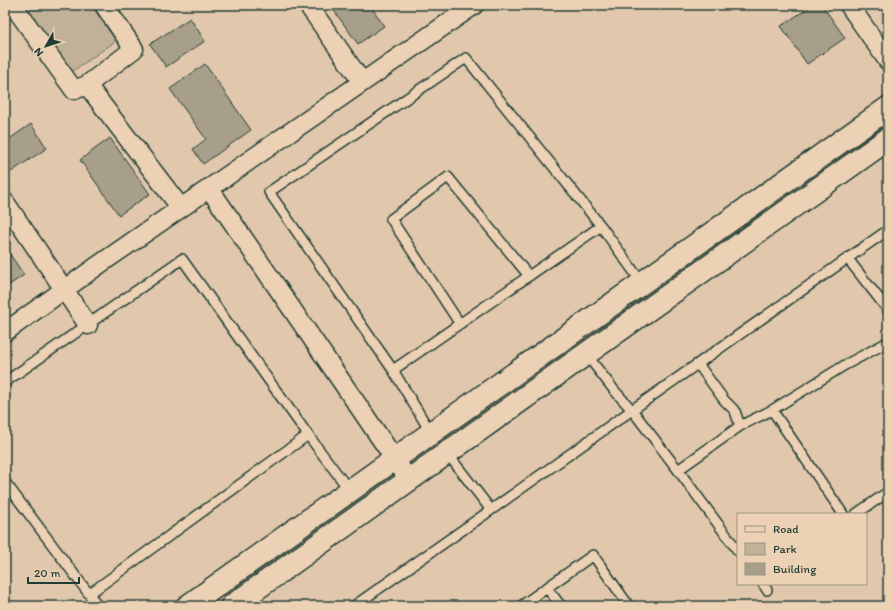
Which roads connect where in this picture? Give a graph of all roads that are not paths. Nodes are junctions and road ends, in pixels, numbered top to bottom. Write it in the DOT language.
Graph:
graph roads {
  1 [pos="13,5"];
  2 [pos="104,5"];
  3 [pos="308,5"];
  4 [pos="474,5"];
  5 [pos="849,5"];
  6 [pos="888,61"];
  7 [pos="362,82"];
  8 [pos="87,85"];
  9 [pos="888,108"];
  10 [pos="888,139"];
  11 [pos="209,188"];
  12 [pos="5,202"];
  13 [pos="181,208"];
  14 [pos="601,226"];
  15 [pos="888,230"];
  16 [pos="848,259"];
  17 [pos="529,276"];
  18 [pos="642,283"];
  19 [pos="64,289"];
  20 [pos="888,310"];
  21 [pos="460,324"];
  22 [pos="88,325"];
  23 [pos="5,332"];
  24 [pos="888,342"];
  25 [pos="586,354"];
  26 [pos="698,364"];
  27 [pos="393,370"];
  28 [pos="5,382"];
  29 [pos="632,410"];
  30 [pos="772,410"];
  31 [pos="740,426"];
  32 [pos="431,433"];
  33 [pos="308,435"];
  34 [pos="447,453"];
  35 [pos="394,459"];
  36 [pos="678,470"];
  37 [pos="409,480"];
  38 [pos="5,482"];
  39 [pos="350,491"];
  40 [pos="888,492"];
  41 [pos="491,510"];
  42 [pos="842,513"];
  43 [pos="857,513"];
  44 [pos="737,550"];
  45 [pos="547,588"];
  46 [pos="89,594"];
  47 [pos="98,606"];
  48 [pos="188,606"];
  49 [pos="232,606"];
  50 [pos="354,606"];
  51 [pos="521,606"];
  52 [pos="561,606"];
  53 [pos="629,606"];
  1 -- 8 [label="street"];
  2 -- 8 [label="street"];
  3 -- 7 [label="street"];
  4 -- 7 [label="street"];
  5 -- 6 [label="street"];
  7 -- 11 [label="street"];
  8 -- 13 [label="street"];
  9 -- 18 [label="street"];
  10 -- 25 [label="street"];
  11 -- 13 [label="street"];
  11 -- 35 [label="street"];
  12 -- 19 [label="street"];
  13 -- 19 [label="street"];
  14 -- 17 [label="lane"];
  14 -- 18 [label="lane"];
  14 -- 27 [label="lane"];
  15 -- 16 [label="lane"];
  16 -- 20 [label="lane"];
  16 -- 26 [label="lane"];
  17 -- 21 [label="lane"];
  17 -- 21 [label="lane"];
  18 -- 32 [label="street"];
  19 -- 22 [label="street"];
  19 -- 23 [label="street"];
  21 -- 27 [label="lane"];
  22 -- 28 [label="lane"];
  22 -- 33 [label="lane"];
  24 -- 30 [label="lane"];
  25 -- 29 [label="lane"];
  25 -- 34 [label="street"];
  26 -- 29 [label="lane"];
  26 -- 31 [label="lane"];
  27 -- 32 [label="lane"];
  29 -- 36 [label="lane"];
  29 -- 41 [label="lane"];
  30 -- 31 [label="lane"];
  30 -- 42 [label="lane"];
  31 -- 36 [label="lane"];
  32 -- 35 [label="street"];
  33 -- 39 [label="lane"];
  33 -- 46 [label="lane"];
  34 -- 37 [label="street"];
  34 -- 41 [label="lane"];
  35 -- 37 [label="street"];
  35 -- 39 [label="street"];
  36 -- 44 [label="lane"];
  37 -- 49 [label="street"];
  38 -- 46 [label="lane"];
  39 -- 48 [label="street"];
  40 -- 43 [label="lane"];
  41 -- 50 [label="lane"];
  45 -- 51 [label="lane"];
  45 -- 52 [label="lane"];
  45 -- 53 [label="lane"];
  46 -- 47 [label="lane"];
}
